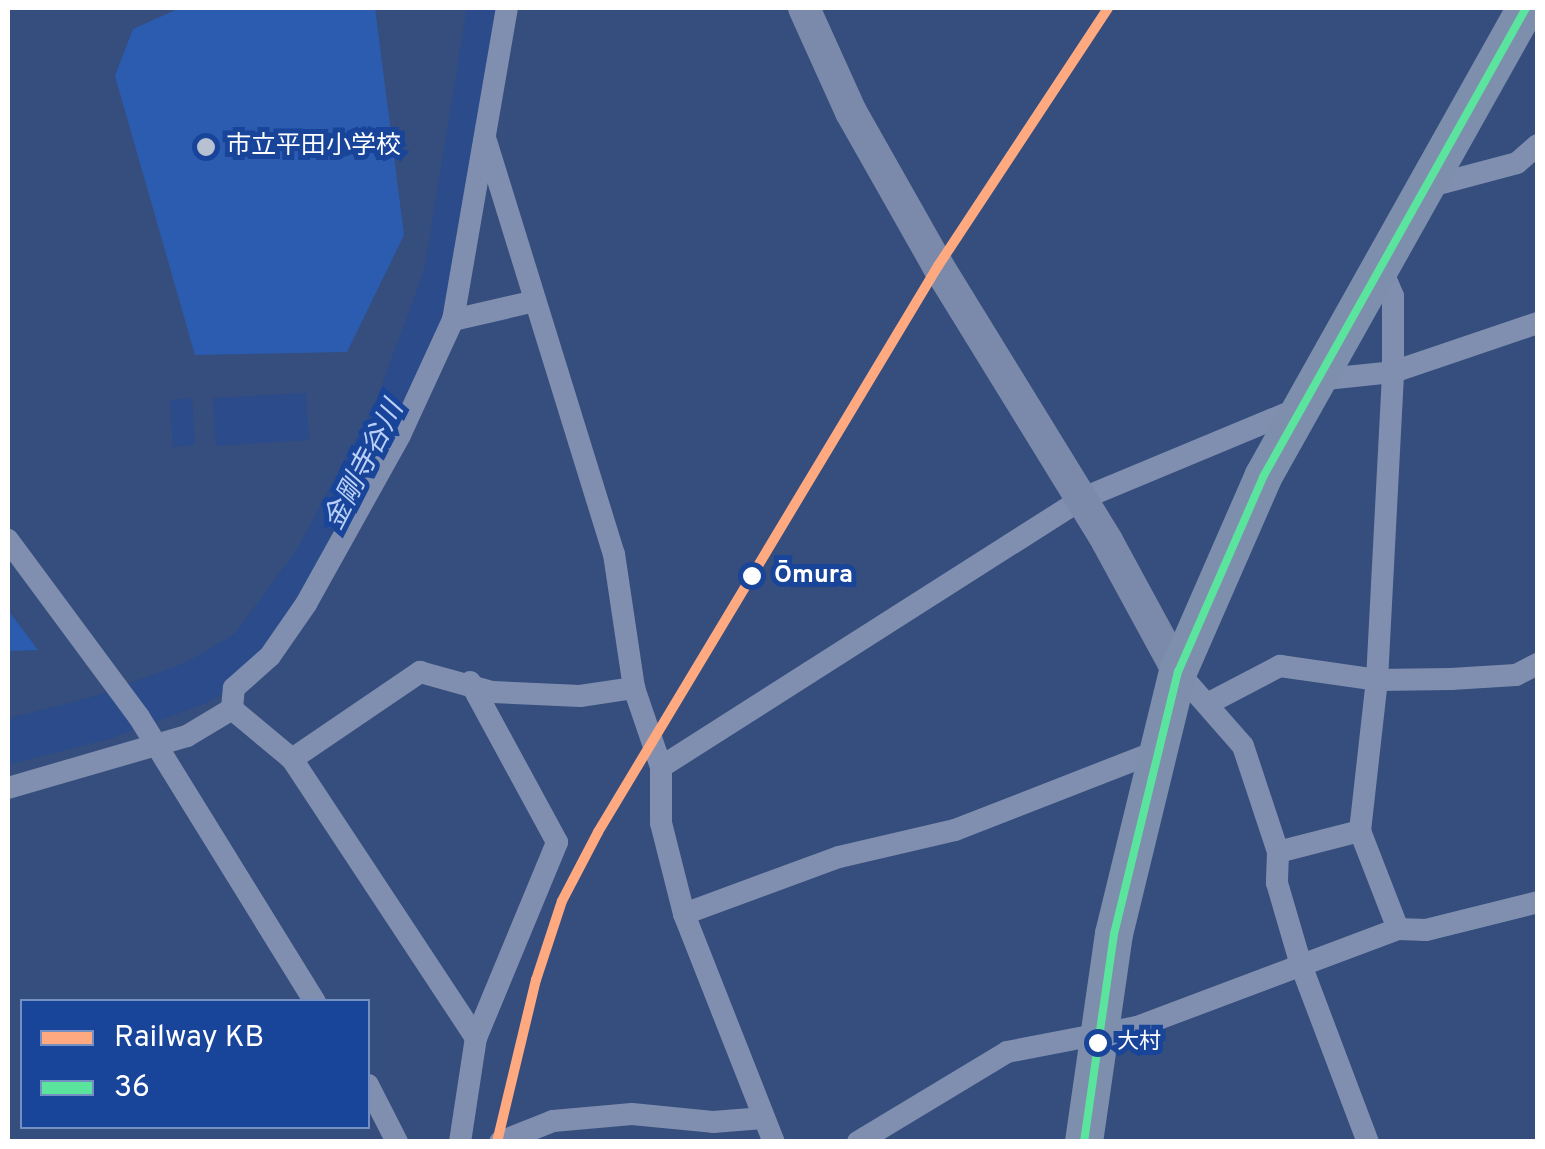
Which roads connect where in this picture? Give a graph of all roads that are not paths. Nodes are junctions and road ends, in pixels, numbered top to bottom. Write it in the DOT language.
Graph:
graph roads {
  1 [pos="507,8"];
  2 [pos="804,8"];
  3 [pos="1526,8"];
  4 [pos="486,141"];
  5 [pos="1538,145"];
  6 [pos="1423,188"];
  7 [pos="1380,266"];
  8 [pos="535,301"];
  9 [pos="453,320"];
  10 [pos="1538,322"];
  11 [pos="1393,372"];
  12 [pos="1308,394"];
  13 [pos="1081,499"];
  14 [pos="8,540"];
  15 [pos="1538,664"];
  16 [pos="1178,672"];
  17 [pos="1377,680"];
  18 [pos="470,682"];
  19 [pos="634,688"];
  20 [pos="1211,702"];
  21 [pos="232,709"];
  22 [pos="156,742"];
  23 [pos="1153,754"];
  24 [pos="292,759"];
  25 [pos="660,766"];
  26 [pos="8,788"];
  27 [pos="1360,831"];
  28 [pos="1278,852"];
  29 [pos="1538,902"];
  30 [pos="684,914"];
  31 [pos="1398,929"];
  32 [pos="1301,965"];
  33 [pos="313,999"];
  34 [pos="1100,1035"];
  35 [pos="476,1038"];
  36 [pos="370,1088"];
  37 [pos="764,1118"];
  38 [pos="397,1142"];
  39 [pos="460,1142"];
  40 [pos="500,1142"];
  41 [pos="774,1142"];
  42 [pos="858,1142"];
  43 [pos="1084,1142"];
  44 [pos="1368,1142"];
  1 -- 4 [label="street"];
  2 -- 13 [label="street"];
  3 -- 6 [label="main road"];
  4 -- 8 [label="street"];
  4 -- 9 [label="street"];
  5 -- 6 [label="street"];
  6 -- 7 [label="main road"];
  7 -- 11 [label="street"];
  7 -- 12 [label="main road"];
  8 -- 9 [label="street"];
  8 -- 19 [label="street"];
  9 -- 21 [label="street"];
  10 -- 11 [label="street"];
  11 -- 12 [label="street"];
  11 -- 17 [label="street"];
  12 -- 13 [label="street"];
  12 -- 16 [label="main road"];
  13 -- 16 [label="street"];
  13 -- 25 [label="street"];
  14 -- 22 [label="street"];
  15 -- 17 [label="street"];
  16 -- 20 [label="street"];
  16 -- 23 [label="main road"];
  17 -- 20 [label="street"];
  17 -- 27 [label="street"];
  18 -- 19 [label="street"];
  18 -- 24 [label="street"];
  18 -- 35 [label="street"];
  19 -- 25 [label="street"];
  20 -- 28 [label="street"];
  21 -- 22 [label="street"];
  21 -- 24 [label="street"];
  22 -- 26 [label="street"];
  22 -- 33 [label="street"];
  23 -- 30 [label="street"];
  23 -- 34 [label="main road"];
  24 -- 35 [label="street"];
  25 -- 30 [label="street"];
  27 -- 28 [label="street"];
  27 -- 31 [label="street"];
  28 -- 32 [label="street"];
  29 -- 31 [label="street"];
  30 -- 37 [label="street"];
  31 -- 32 [label="street"];
  32 -- 34 [label="street"];
  32 -- 44 [label="street"];
  34 -- 42 [label="street"];
  34 -- 43 [label="main road"];
  35 -- 39 [label="street"];
  36 -- 38 [label="street"];
  37 -- 40 [label="street"];
  37 -- 41 [label="street"];
}
